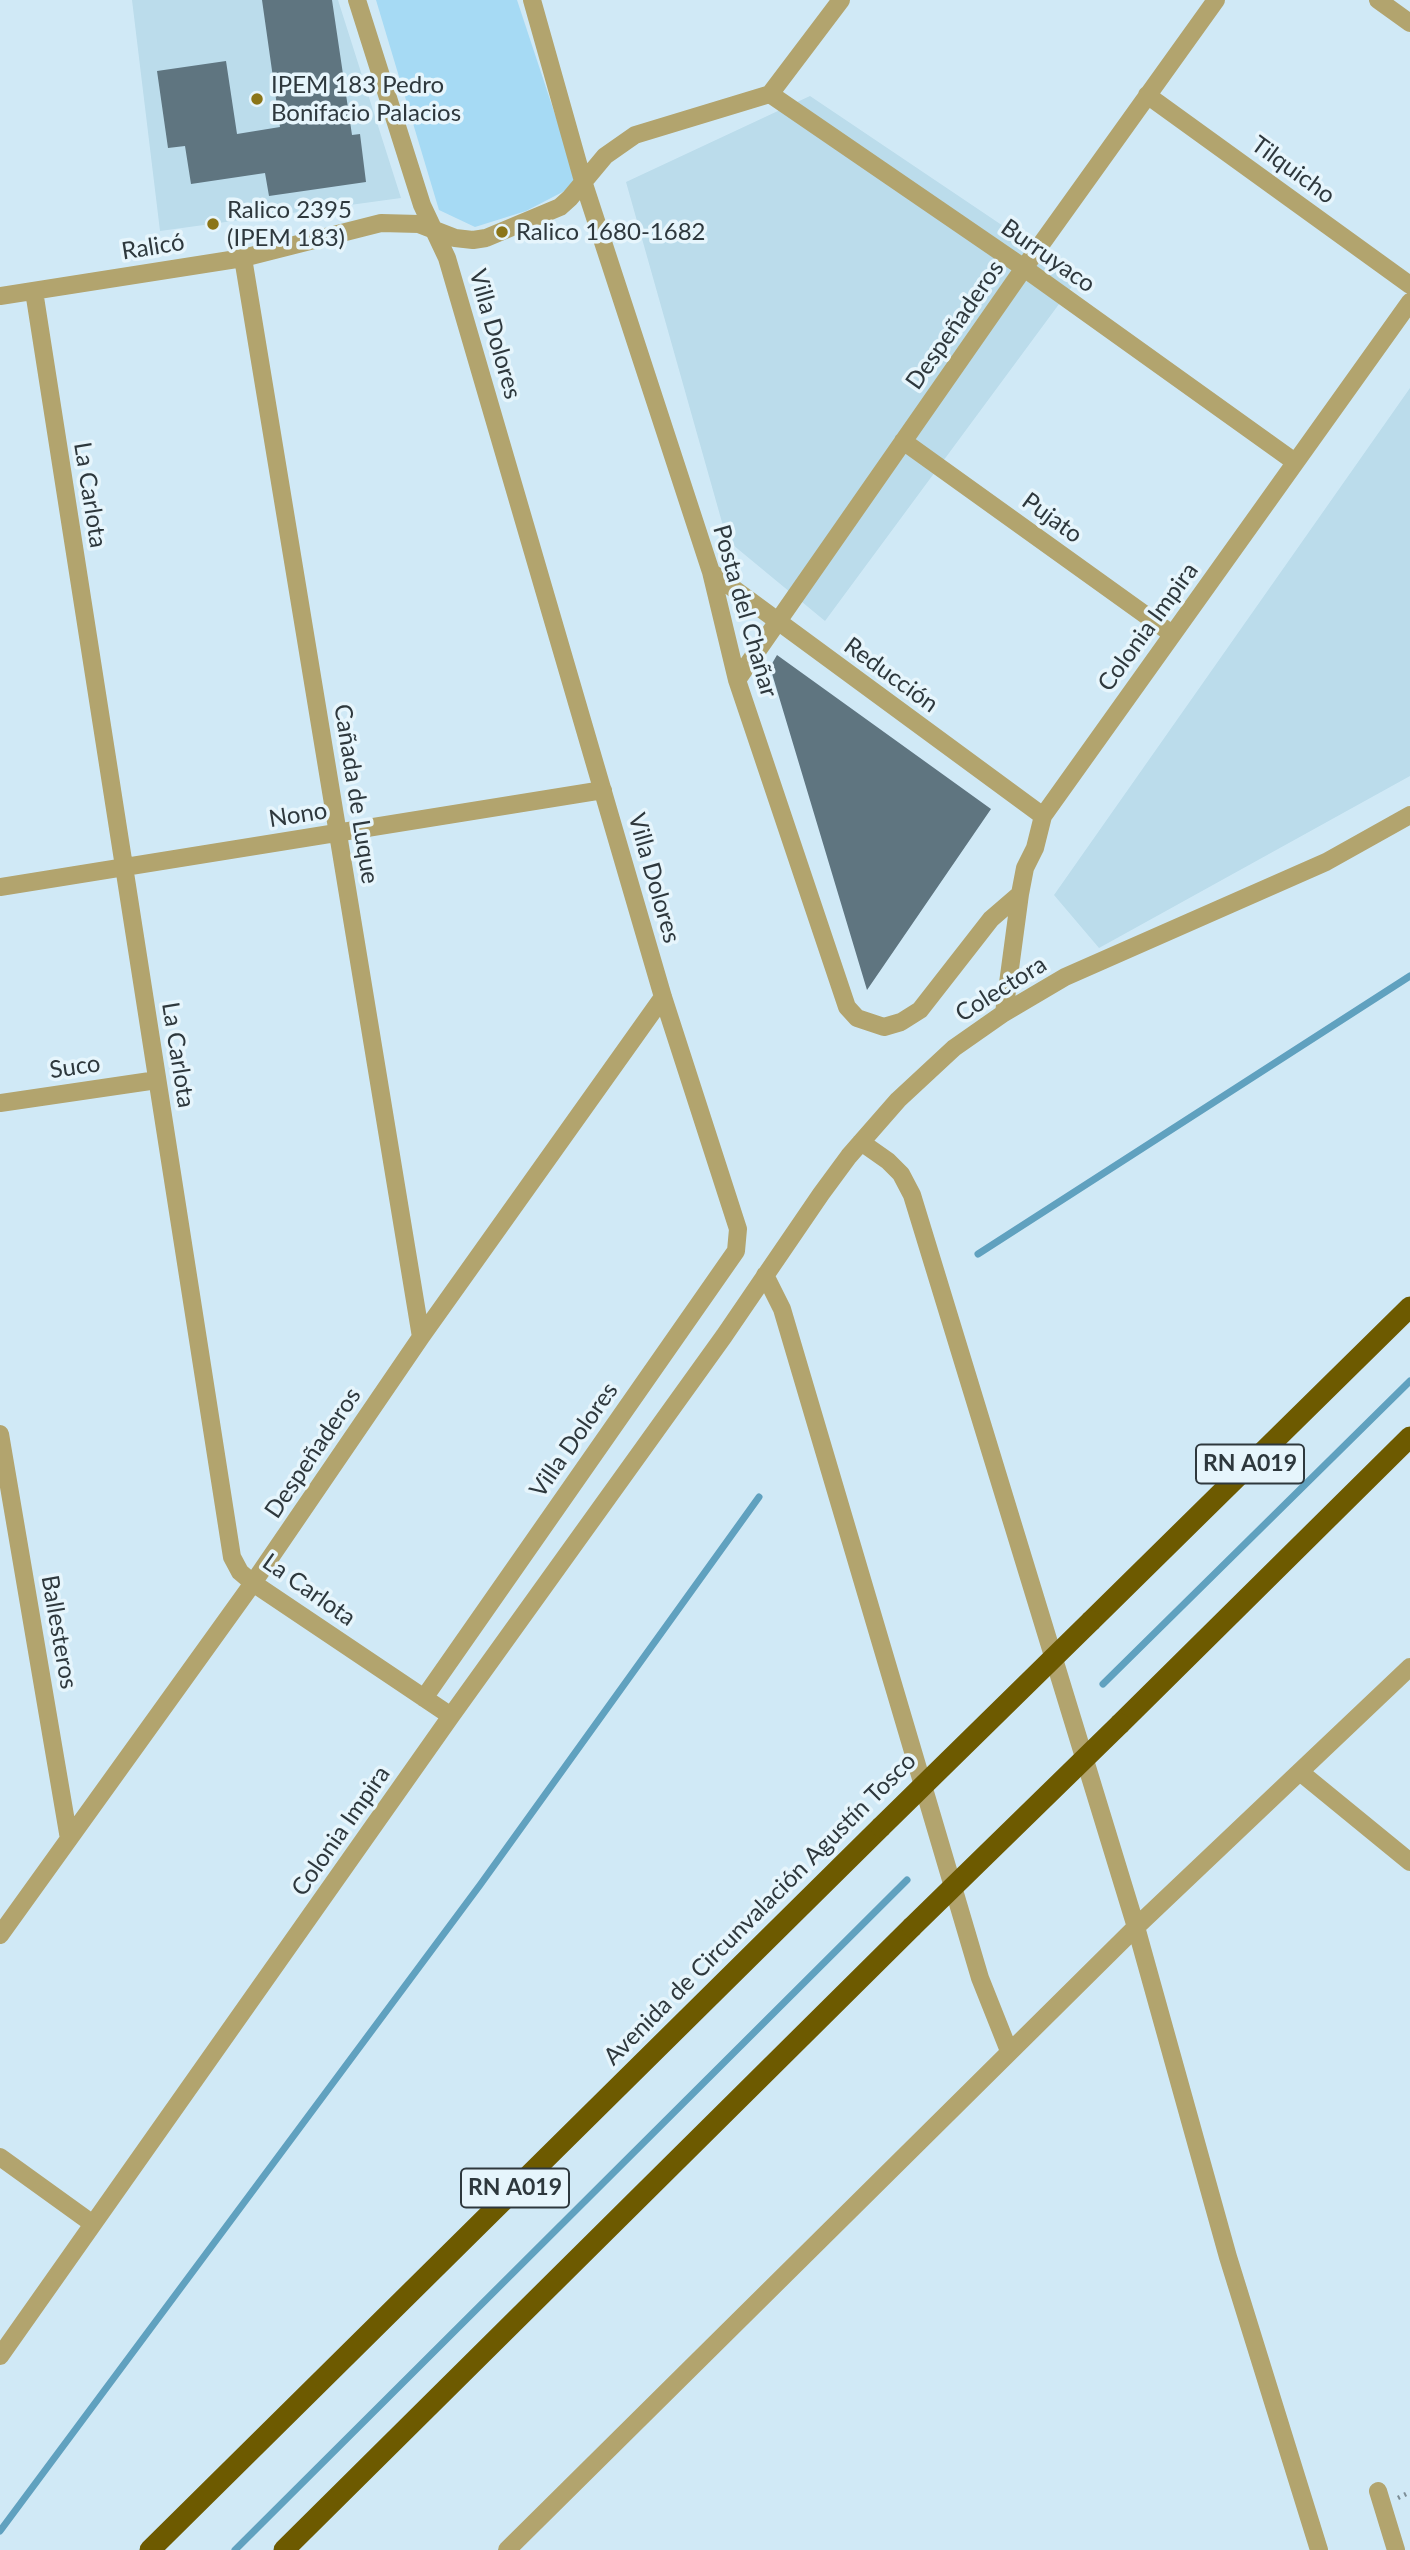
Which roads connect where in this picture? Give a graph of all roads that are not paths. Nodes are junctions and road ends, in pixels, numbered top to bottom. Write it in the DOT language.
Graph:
graph roads {
  1 [pos="357,0"];
  2 [pos="532,0"];
  3 [pos="841,0"];
  4 [pos="1216,0"];
  5 [pos="1378,0"];
  6 [pos="1410,23"];
  7 [pos="770,94"];
  8 [pos="1147,95"];
  9 [pos="583,181"];
  10 [pos="434,229"];
  11 [pos="243,258"];
  12 [pos="1024,268"];
  13 [pos="1410,285"];
  14 [pos="34,291"];
  15 [pos="0,296"];
  16 [pos="1410,302"];
  17 [pos="903,441"];
  18 [pos="1295,462"];
  19 [pos="711,572"];
  20 [pos="777,622"];
  21 [pos="1172,634"];
  22 [pos="737,680"];
  23 [pos="603,790"];
  24 [pos="1410,815"];
  25 [pos="1043,816"];
  26 [pos="338,834"];
  27 [pos="124,868"];
  28 [pos="0,887"];
  29 [pos="1020,894"];
  30 [pos="663,997"];
  31 [pos="1004,1013"];
  32 [pos="157,1080"];
  33 [pos="0,1103"];
  34 [pos="861,1142"];
  35 [pos="765,1275"];
  36 [pos="1410,1307"];
  37 [pos="724,1336"];
  38 [pos="421,1338"];
  39 [pos="0,1434"];
  40 [pos="1410,1437"];
  41 [pos="253,1583"];
  42 [pos="1408,1673"];
  43 [pos="424,1698"];
  44 [pos="452,1716"];
  45 [pos="1300,1772"];
  46 [pos="69,1839"];
  47 [pos="1410,1862"];
  48 [pos="1136,1927"];
  49 [pos="0,1934"];
  50 [pos="1009,2051"];
  51 [pos="0,2157"];
  52 [pos="93,2224"];
  53 [pos="0,2356"];
  54 [pos="1378,2491"];
  55 [pos="150,2550"];
  56 [pos="284,2550"];
  57 [pos="507,2550"];
  58 [pos="1319,2550"];
  59 [pos="1396,2550"];
  1 -- 10 [label="street, Villa Dolores"];
  2 -- 9 [label="street, Posta del Chañar"];
  3 -- 7 [label="street"];
  4 -- 8 [label="street, Despeñaderos"];
  5 -- 6 [label="street"];
  7 -- 9 [label="street, Ralicó"];
  7 -- 12 [label="street, Burruyaco"];
  8 -- 12 [label="street, Despeñaderos"];
  8 -- 13 [label="street, Tilquicho"];
  9 -- 10 [label="street, Ralicó"];
  9 -- 19 [label="street, Posta del Chañar"];
  10 -- 11 [label="street, Ralicó"];
  10 -- 23 [label="street, Villa Dolores"];
  11 -- 14 [label="street, Ralicó"];
  11 -- 26 [label="street, Cañada de Luque"];
  12 -- 17 [label="street, Despeñaderos"];
  12 -- 18 [label="street, Burruyaco"];
  14 -- 15 [label="street, Ralicó"];
  14 -- 27 [label="street, La Carlota"];
  16 -- 18 [label="street, Colonia Impira"];
  17 -- 20 [label="street, Despeñaderos"];
  17 -- 21 [label="street, Pujato"];
  18 -- 21 [label="street, Colonia Impira"];
  19 -- 20 [label="street, Reducción"];
  19 -- 22 [label="street, Posta del Chañar"];
  20 -- 22 [label="street, Despeñaderos"];
  20 -- 25 [label="street, Reducción"];
  21 -- 25 [label="street, Colonia Impira"];
  22 -- 29 [label="street, Posta del Chañar"];
  23 -- 26 [label="street, Nono"];
  23 -- 30 [label="street, Villa Dolores"];
  24 -- 31 [label="street, Colectora"];
  25 -- 29 [label="street, Colonia Impira"];
  26 -- 27 [label="street, Nono"];
  26 -- 38 [label="street, Cañada de Luque"];
  27 -- 28 [label="street, Nono"];
  27 -- 32 [label="street, La Carlota"];
  29 -- 31 [label="street, Colonia Impira"];
  30 -- 38 [label="street, Despeñaderos"];
  30 -- 43 [label="street, Villa Dolores"];
  31 -- 34 [label="street, Colectora"];
  32 -- 33 [label="street, Suco"];
  32 -- 41 [label="street, La Carlota"];
  34 -- 35 [label="street, Colectora"];
  34 -- 48 [label="street"];
  35 -- 37 [label="street, Colectora"];
  35 -- 50 [label="street"];
  36 -- 55 [label="highway, Avenida de Circunvalación Agustín Tosco / RN A019, bridge"];
  37 -- 44 [label="street, Colonia Impira"];
  38 -- 41 [label="street, Despeñaderos"];
  39 -- 46 [label="street, Ballesteros"];
  40 -- 56 [label="highway, bridge"];
  41 -- 43 [label="street, La Carlota"];
  41 -- 46 [label="street, Despeñaderos"];
  42 -- 45 [label="street"];
  43 -- 44 [label="street, La Carlota"];
  44 -- 52 [label="street, Colonia Impira"];
  45 -- 47 [label="street"];
  45 -- 48 [label="street"];
  46 -- 49 [label="street, Despeñaderos"];
  48 -- 50 [label="street"];
  48 -- 58 [label="street"];
  50 -- 57 [label="street"];
  51 -- 52 [label="street"];
  52 -- 53 [label="street, Colonia Impira"];
  54 -- 59 [label="street"];
}
